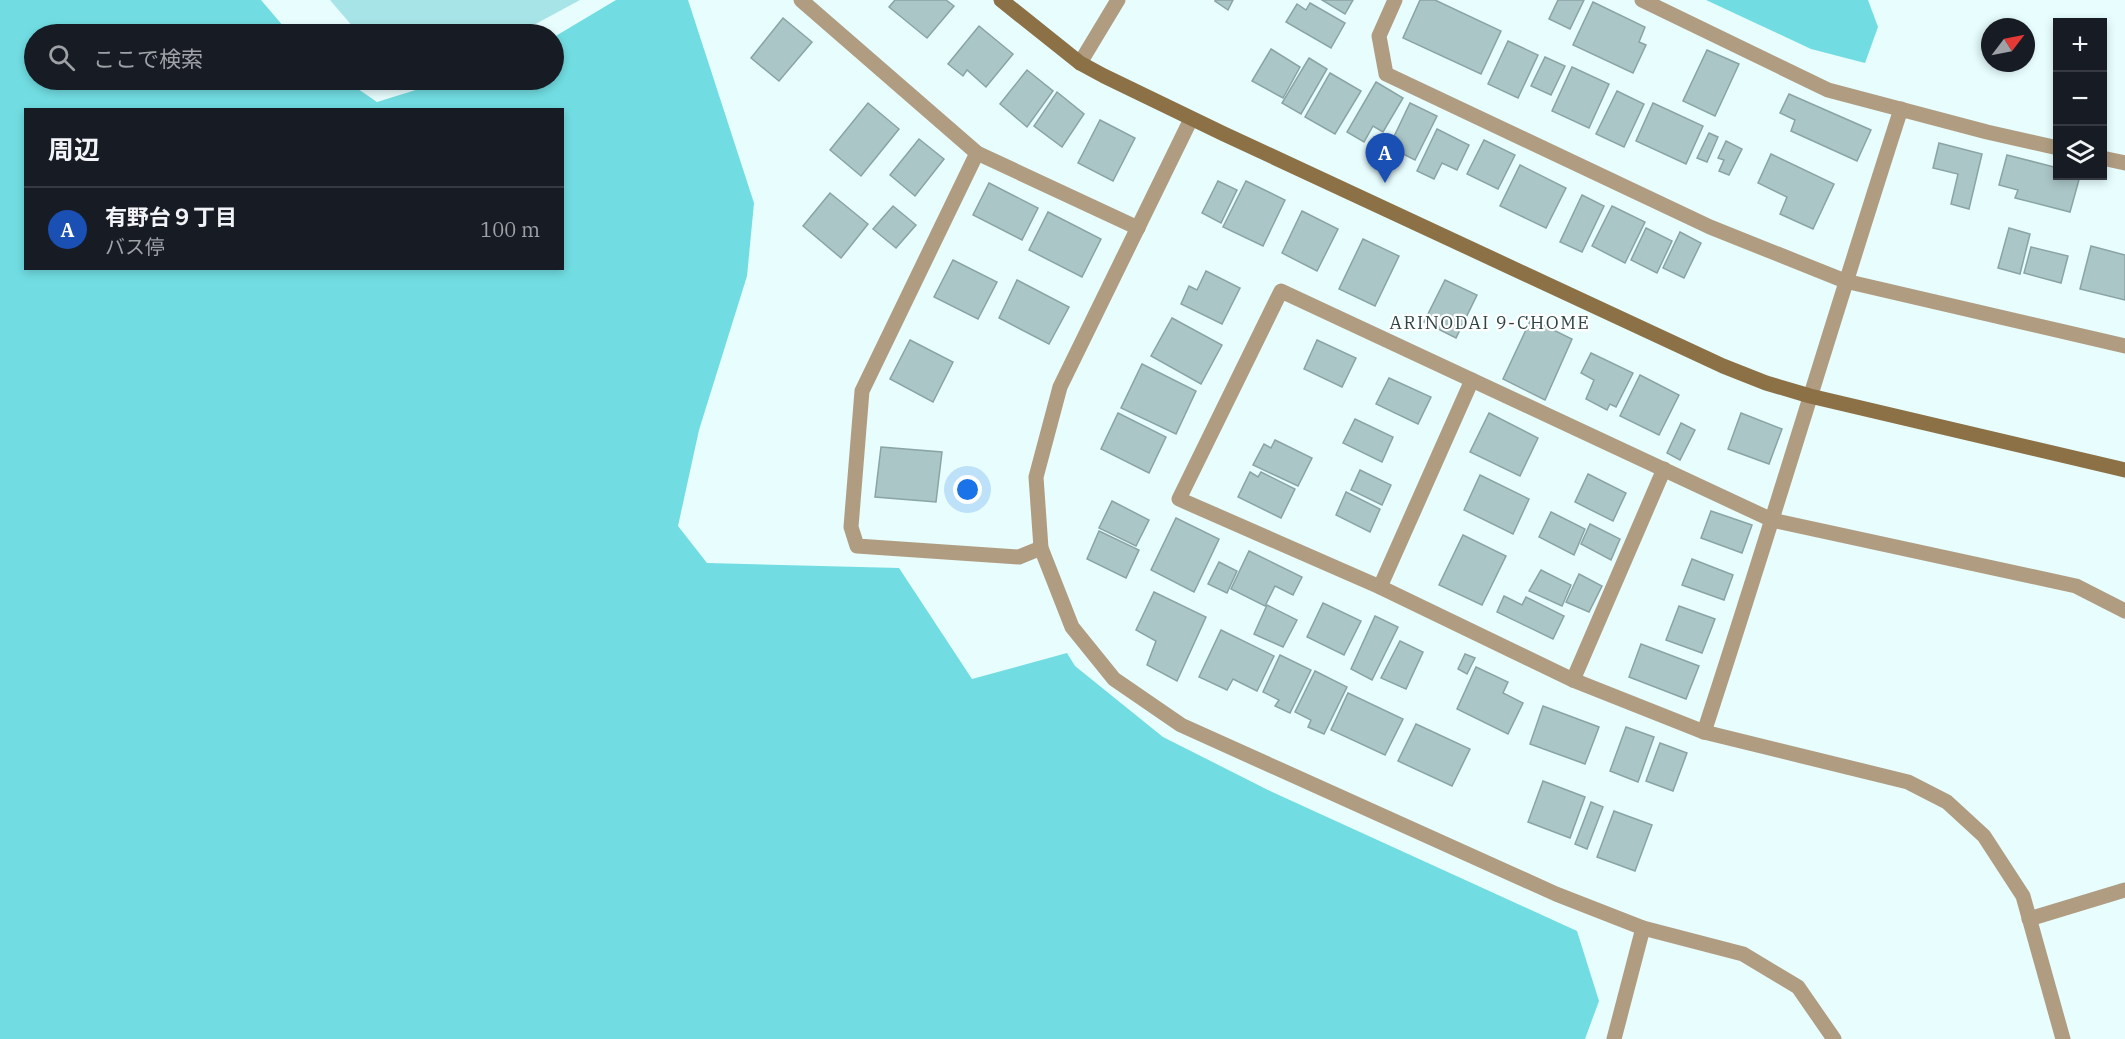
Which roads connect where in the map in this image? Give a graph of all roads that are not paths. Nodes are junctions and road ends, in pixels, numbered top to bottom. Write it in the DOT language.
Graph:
graph roads {
  1 [pos="801,0"];
  2 [pos="1001,0"];
  3 [pos="1118,0"];
  4 [pos="1395,0"];
  5 [pos="1642,0"];
  6 [pos="1080,63"];
  7 [pos="1901,109"];
  8 [pos="1191,119"];
  9 [pos="2053,147"];
  10 [pos="977,153"];
  11 [pos="2107,159"];
  12 [pos="2125,163"];
  13 [pos="1138,228"];
  14 [pos="1845,281"];
  15 [pos="2125,346"];
  16 [pos="1472,380"];
  17 [pos="1810,396"];
  18 [pos="1665,469"];
  19 [pos="2125,470"];
  20 [pos="1772,520"];
  21 [pos="1041,548"];
  22 [pos="1380,587"];
  23 [pos="2125,611"];
  24 [pos="1573,680"];
  25 [pos="1704,732"];
  26 [pos="2125,890"];
  27 [pos="2029,919"];
  28 [pos="1643,928"];
  29 [pos="1614,1039"];
  30 [pos="1833,1039"];
  31 [pos="2063,1039"];
  1 -- 10 [label="street"];
  2 -- 6 [label="street"];
  3 -- 6 [label="street"];
  4 -- 14 [label="street"];
  5 -- 7 [label="street"];
  6 -- 8 [label="street"];
  7 -- 9 [label="street"];
  7 -- 14 [label="street"];
  8 -- 13 [label="street"];
  8 -- 17 [label="street"];
  10 -- 13 [label="street"];
  10 -- 21 [label="street"];
  11 -- 12 [label="street"];
  13 -- 21 [label="street"];
  14 -- 15 [label="street"];
  14 -- 17 [label="street"];
  16 -- 18 [label="street"];
  16 -- 22 [label="street"];
  16 -- 22 [label="street"];
  17 -- 19 [label="street"];
  17 -- 20 [label="street"];
  18 -- 20 [label="street"];
  18 -- 24 [label="street"];
  20 -- 23 [label="street"];
  20 -- 25 [label="street"];
  21 -- 28 [label="street"];
  22 -- 24 [label="street"];
  24 -- 25 [label="street"];
  25 -- 27 [label="street"];
  26 -- 27 [label="street"];
  27 -- 31 [label="street"];
  28 -- 29 [label="street"];
  28 -- 30 [label="street"];
}
